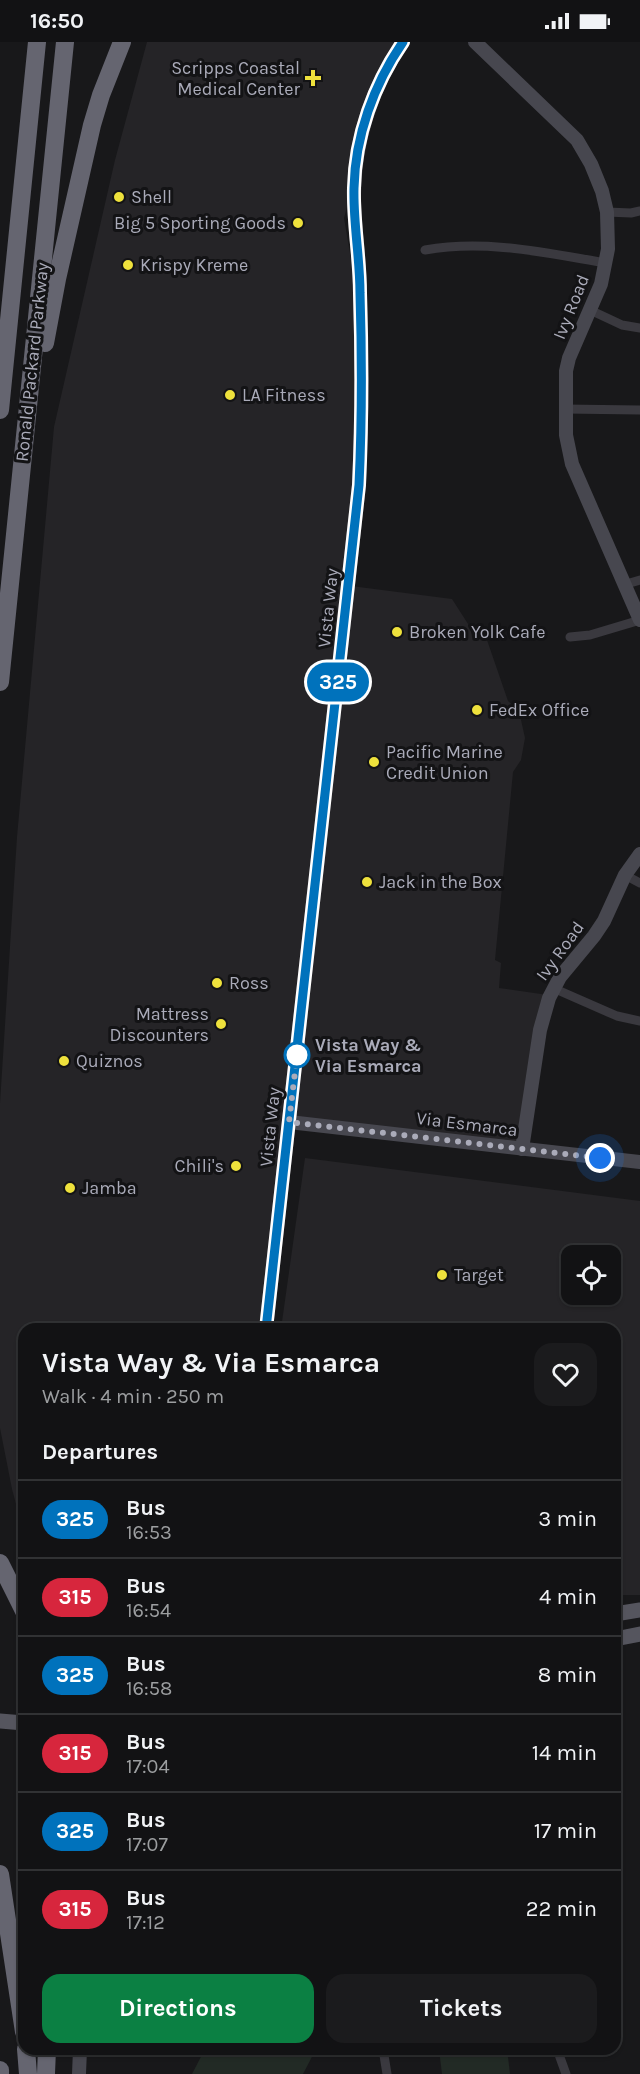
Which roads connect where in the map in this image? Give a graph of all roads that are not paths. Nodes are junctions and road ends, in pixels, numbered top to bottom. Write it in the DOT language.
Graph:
graph roads {
  1 [pos="37,42"];
  2 [pos="64,42"];
  3 [pos="122,42"];
  4 [pos="403,42"];
  5 [pos="475,42"];
  6 [pos="607,212"];
  7 [pos="640,212"];
  8 [pos="424,250"];
  9 [pos="606,262"];
  10 [pos="590,310"];
  11 [pos="640,328"];
  12 [pos="564,409"];
  13 [pos="0,410"];
  14 [pos="640,410"];
  15 [pos="17,510"];
  16 [pos="640,580"];
  17 [pos="623,585"];
  18 [pos="640,620"];
  19 [pos="570,637"];
  20 [pos="0,682"];
  21 [pos="640,854"];
  22 [pos="625,875"];
  23 [pos="640,883"];
  24 [pos="553,988"];
  25 [pos="640,1021"];
  26 [pos="289,1122"];
  27 [pos="522,1149"];
  28 [pos="640,1162"];
  29 [pos="267,1323"];
  30 [pos="0,1563"];
  31 [pos="18,1599"];
  32 [pos="640,1610"];
  33 [pos="621,1613"];
  34 [pos="640,1634"];
  35 [pos="621,1638"];
  36 [pos="2,1721"];
  37 [pos="18,1722"];
  38 [pos="0,1874"];
  39 [pos="18,1992"];
  40 [pos="26,2055"];
  41 [pos="47,2055"];
  42 [pos="80,2055"];
  43 [pos="384,2055"];
  44 [pos="559,2055"];
  45 [pos="0,2070"];
  46 [pos="0,2074"];
  47 [pos="28,2074"];
  48 [pos="46,2074"];
  49 [pos="79,2074"];
  50 [pos="387,2074"];
  51 [pos="566,2074"];
  1 -- 13 [label="highway, Ronald Packard Parkway"];
  2 -- 15 [label="highway, Ronald Packard Parkway"];
  3 -- 15 [label="highway"];
  4 -- 26 [label="street, Vista Way"];
  5 -- 6 [label="street, Ivy Road"];
  6 -- 7 [label="street"];
  6 -- 9 [label="street, Ivy Road"];
  8 -- 9 [label="street"];
  9 -- 10 [label="street, Ivy Road"];
  10 -- 11 [label="street"];
  10 -- 12 [label="street, Ivy Road"];
  12 -- 14 [label="street"];
  12 -- 17 [label="street, Ivy Road"];
  15 -- 20 [label="highway, Ronald Packard Parkway"];
  16 -- 17 [label="street"];
  17 -- 18 [label="street, Ivy Road"];
  18 -- 19 [label="street"];
  21 -- 22 [label="street, Ivy Road"];
  22 -- 23 [label="street"];
  22 -- 24 [label="street, Ivy Road"];
  24 -- 25 [label="street"];
  24 -- 27 [label="street, Ivy Road"];
  26 -- 27 [label="street, Via Esmarca"];
  26 -- 29 [label="street, Vista Way"];
  27 -- 28 [label="street, Via Esmarca"];
  30 -- 31 [label="highway"];
  32 -- 33 [label="main road"];
  34 -- 35 [label="main road"];
  36 -- 37 [label="main road"];
  38 -- 39 [label="highway"];
  40 -- 47 [label="highway"];
  41 -- 48 [label="highway"];
  42 -- 49 [label="street"];
  43 -- 50 [label="street"];
  44 -- 51 [label="street"];
  45 -- 46 [label="highway"];
}
